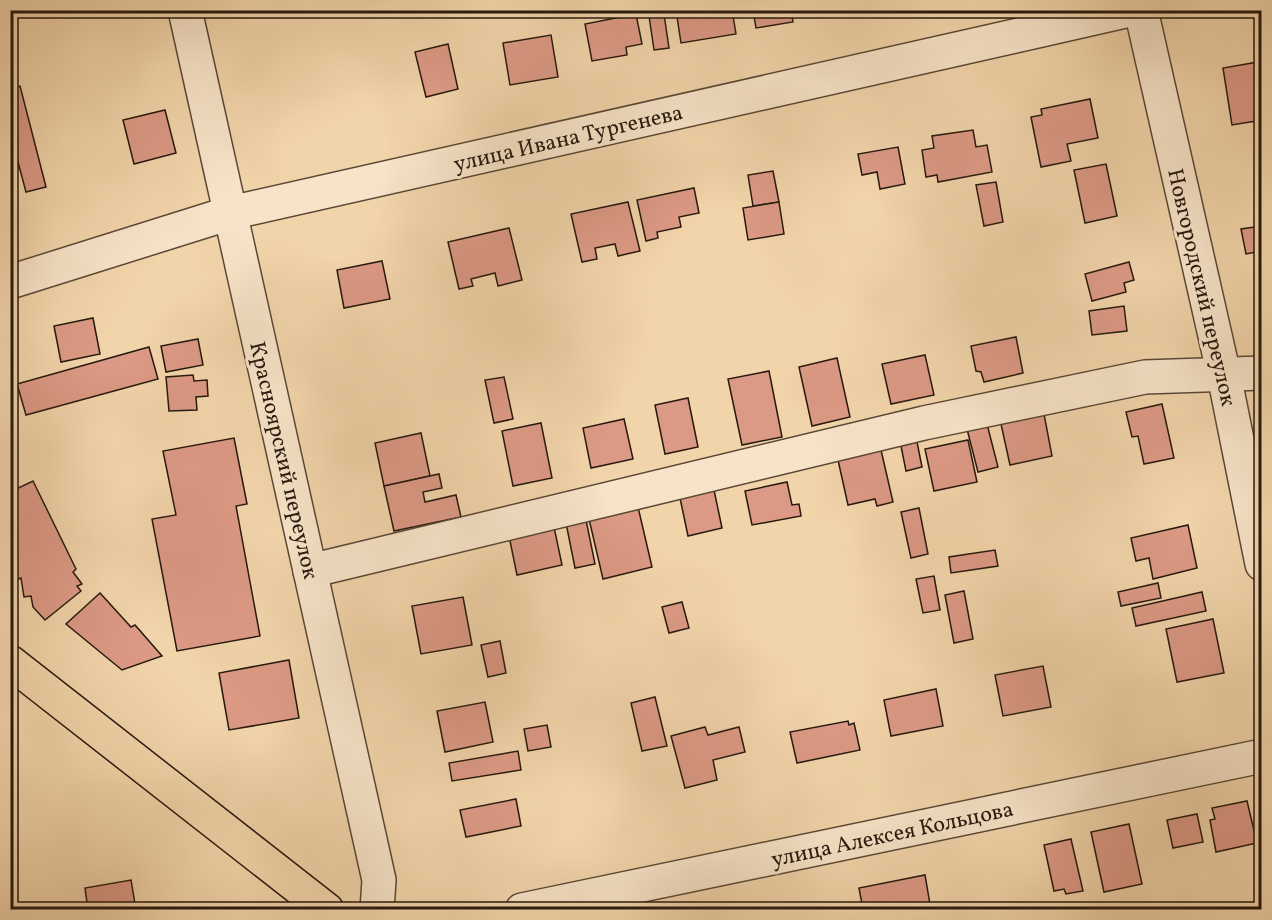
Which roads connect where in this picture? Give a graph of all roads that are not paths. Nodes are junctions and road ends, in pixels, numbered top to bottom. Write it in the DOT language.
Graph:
graph roads {
  1 [pos="185,10"];
  2 [pos="1130,10"];
  3 [pos="1141,10"];
  4 [pos="230,213"];
  5 [pos="10,282"];
  6 [pos="1262,373"];
  7 [pos="1224,375"];
  8 [pos="1262,564"];
  9 [pos="310,570"];
  10 [pos="10,662"];
  11 [pos="1262,756"];
  12 [pos="327,909"];
  13 [pos="377,909"];
  14 [pos="522,909"];
  1 -- 4 [label="street, Красноярский переулок"];
  2 -- 4 [label="street, улица Ивана Тургенева"];
  3 -- 7 [label="street, Новгородский переулок"];
  4 -- 5 [label="street, улица Ивана Тургенева"];
  4 -- 9 [label="street, Красноярский переулок"];
  6 -- 7 [label="street"];
  7 -- 8 [label="street, Новгородский переулок"];
  7 -- 9 [label="street"];
  9 -- 13 [label="street, Красноярский переулок"];
  10 -- 12 [label="main road"];
  11 -- 14 [label="street, улица Алексея Кольцова"];
}
